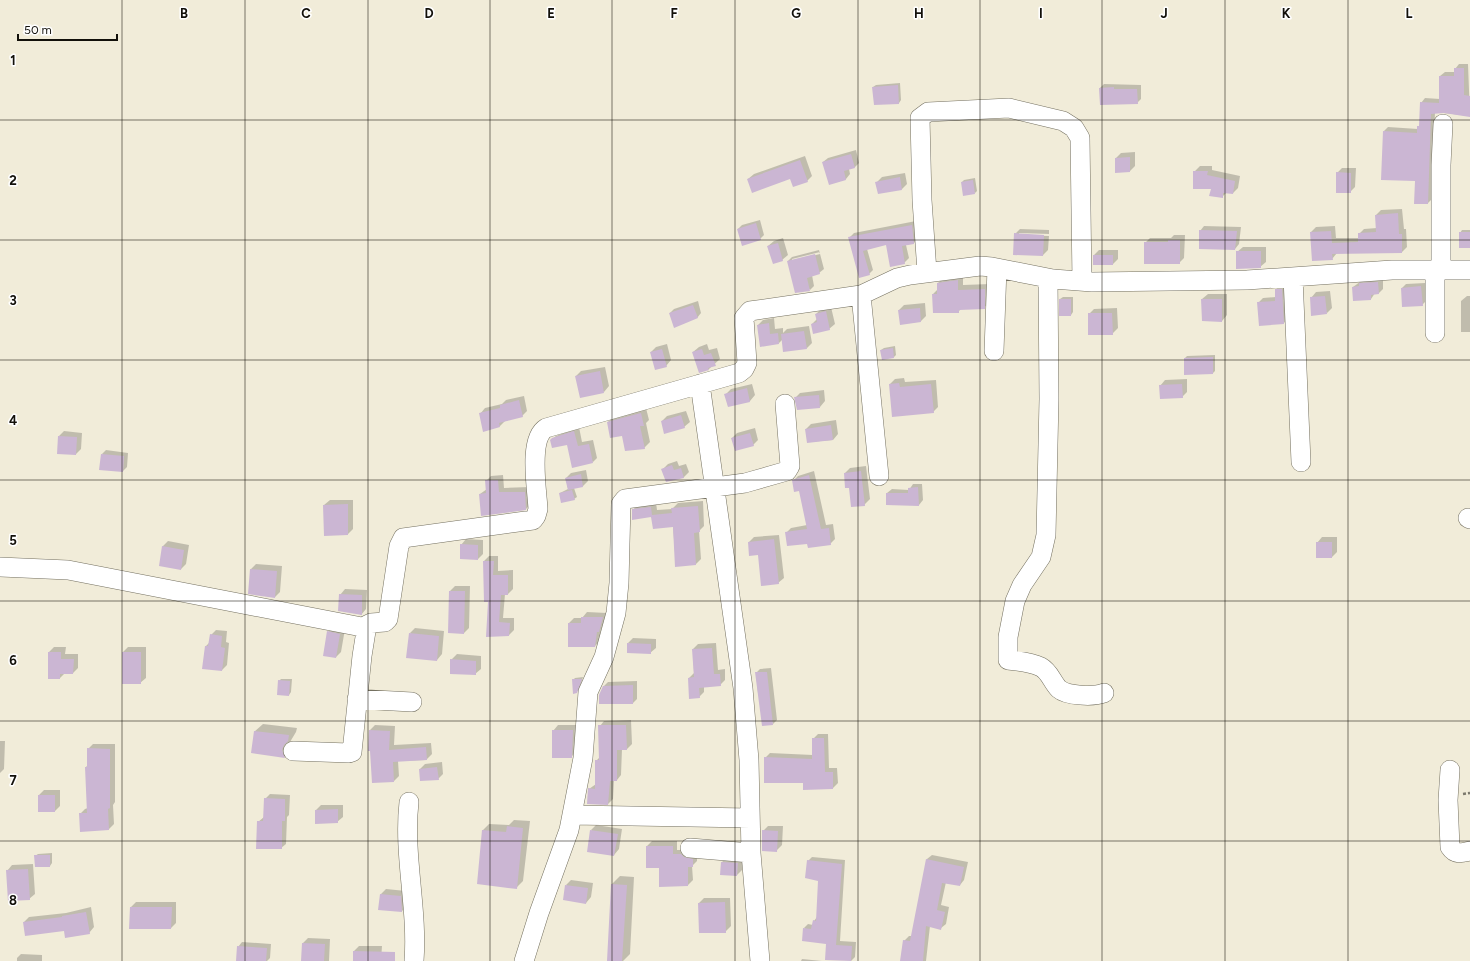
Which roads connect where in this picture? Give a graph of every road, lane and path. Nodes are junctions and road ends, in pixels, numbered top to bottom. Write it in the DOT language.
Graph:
graph roads {
  1 [pos="1443,124"];
  2 [pos="998,268"];
  3 [pos="1438,270"];
  4 [pos="1470,270"];
  5 [pos="927,272"];
  6 [pos="1292,277"];
  7 [pos="1048,278"];
  8 [pos="1082,281"];
  9 [pos="861,295"];
  10 [pos="1435,333"];
  11 [pos="994,351"];
  12 [pos="700,384"];
  13 [pos="785,404"];
  14 [pos="1301,462"];
  15 [pos="878,476"];
  16 [pos="714,488"];
  17 [pos="0,566"];
  18 [pos="367,628"];
  19 [pos="1104,693"];
  20 [pos="357,699"];
  21 [pos="412,702"];
  22 [pos="293,751"];
  23 [pos="1450,770"];
  24 [pos="409,802"];
  25 [pos="572,815"];
  26 [pos="750,818"];
  27 [pos="690,848"];
  28 [pos="1470,851"];
  29 [pos="751,853"];
  30 [pos="414,961"];
  31 [pos="524,961"];
  32 [pos="760,961"];
  1 -- 3 [label="street"];
  2 -- 5 [label="street"];
  2 -- 7 [label="street"];
  2 -- 11 [label="street"];
  3 -- 4 [label="street"];
  3 -- 6 [label="street"];
  3 -- 10 [label="street"];
  5 -- 8 [label="street"];
  5 -- 9 [label="street"];
  6 -- 8 [label="street"];
  6 -- 14 [label="street"];
  7 -- 8 [label="street"];
  7 -- 19 [label="street"];
  9 -- 12 [label="street"];
  9 -- 15 [label="street"];
  12 -- 16 [label="street"];
  12 -- 18 [label="street"];
  13 -- 16 [label="street"];
  16 -- 25 [label="street"];
  16 -- 26 [label="street"];
  17 -- 18 [label="street"];
  18 -- 20 [label="street"];
  20 -- 21 [label="street"];
  20 -- 22 [label="street"];
  23 -- 28 [label="street"];
  24 -- 30 [label="street"];
  25 -- 26 [label="street"];
  25 -- 31 [label="street"];
  26 -- 29 [label="street"];
  27 -- 29 [label="street"];
  29 -- 32 [label="street"];
}
